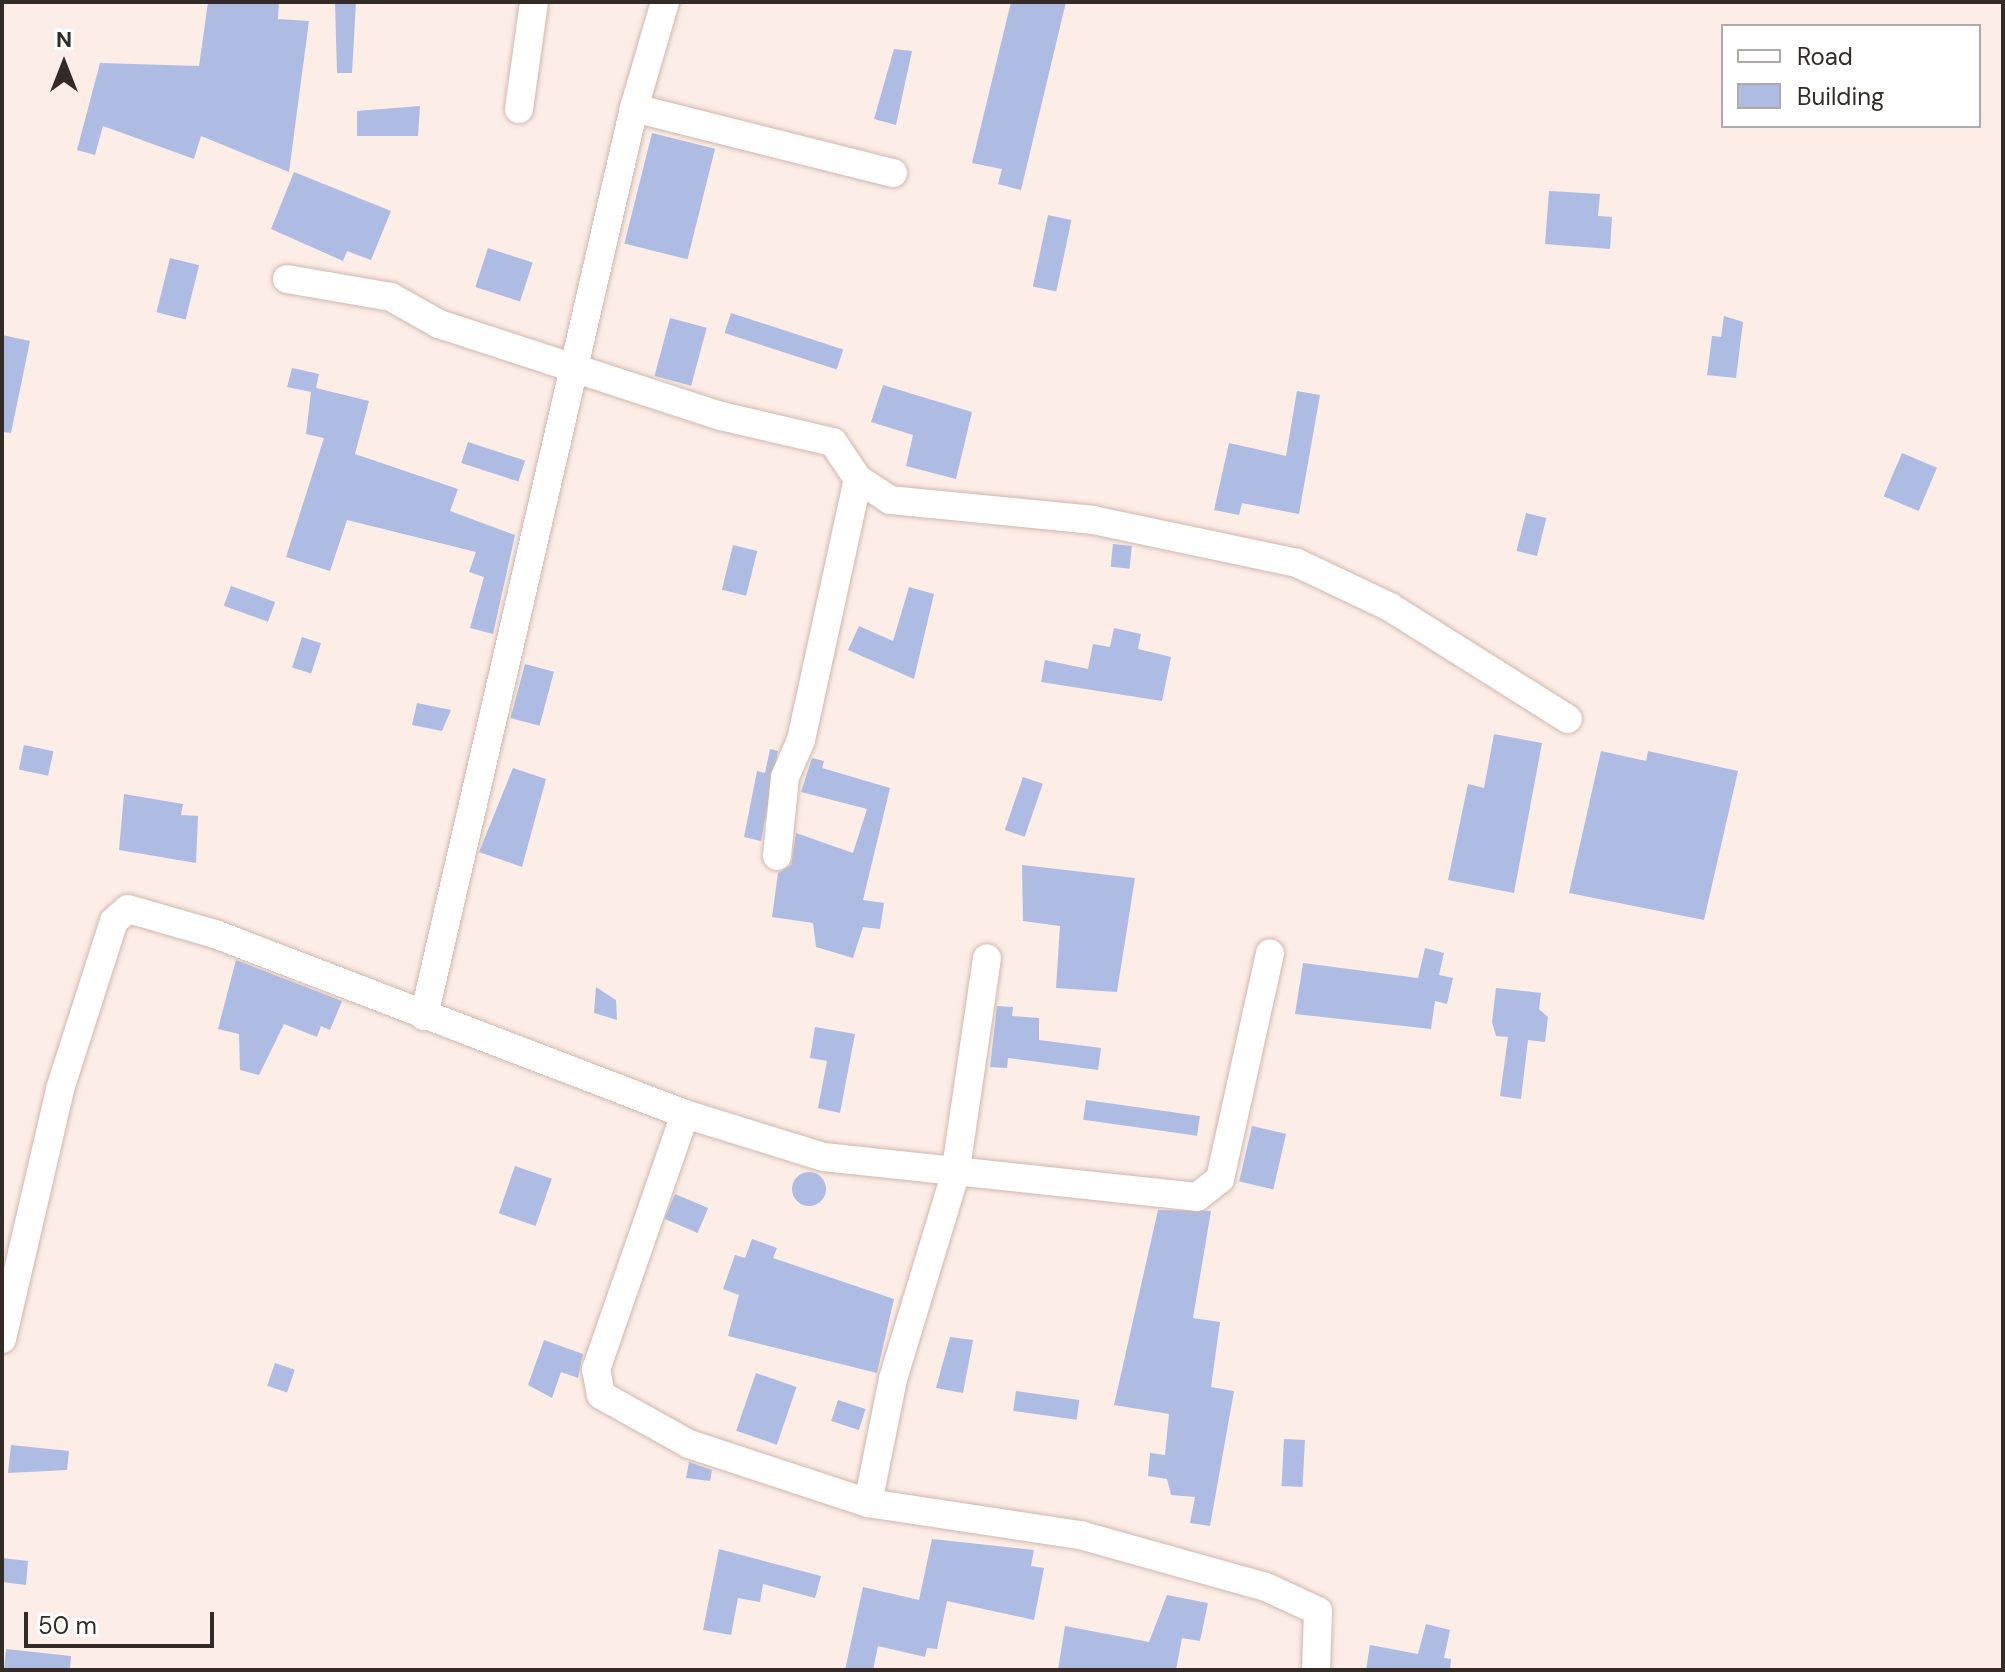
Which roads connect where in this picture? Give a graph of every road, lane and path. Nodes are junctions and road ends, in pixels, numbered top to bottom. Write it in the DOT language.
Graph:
graph roads {
  1 [pos="534,2"];
  2 [pos="665,2"];
  3 [pos="634,108"];
  4 [pos="519,109"];
  5 [pos="893,173"];
  6 [pos="287,279"];
  7 [pos="578,365"];
  8 [pos="858,479"];
  9 [pos="1568,719"];
  10 [pos="777,856"];
  11 [pos="1270,953"];
  12 [pos="987,958"];
  13 [pos="424,1016"];
  14 [pos="685,1114"];
  15 [pos="955,1175"];
  16 [pos="2,1339"];
  17 [pos="868,1503"];
  18 [pos="1316,1670"];
  1 -- 4 [label="street"];
  2 -- 3 [label="street"];
  3 -- 5 [label="street"];
  3 -- 7 [label="street"];
  6 -- 7 [label="street"];
  7 -- 8 [label="street"];
  7 -- 13 [label="street"];
  8 -- 9 [label="street"];
  8 -- 10 [label="street"];
  11 -- 15 [label="street"];
  12 -- 15 [label="street"];
  13 -- 14 [label="street"];
  13 -- 16 [label="street"];
  14 -- 15 [label="street"];
  14 -- 17 [label="street"];
  15 -- 17 [label="street"];
  17 -- 18 [label="street"];
}
